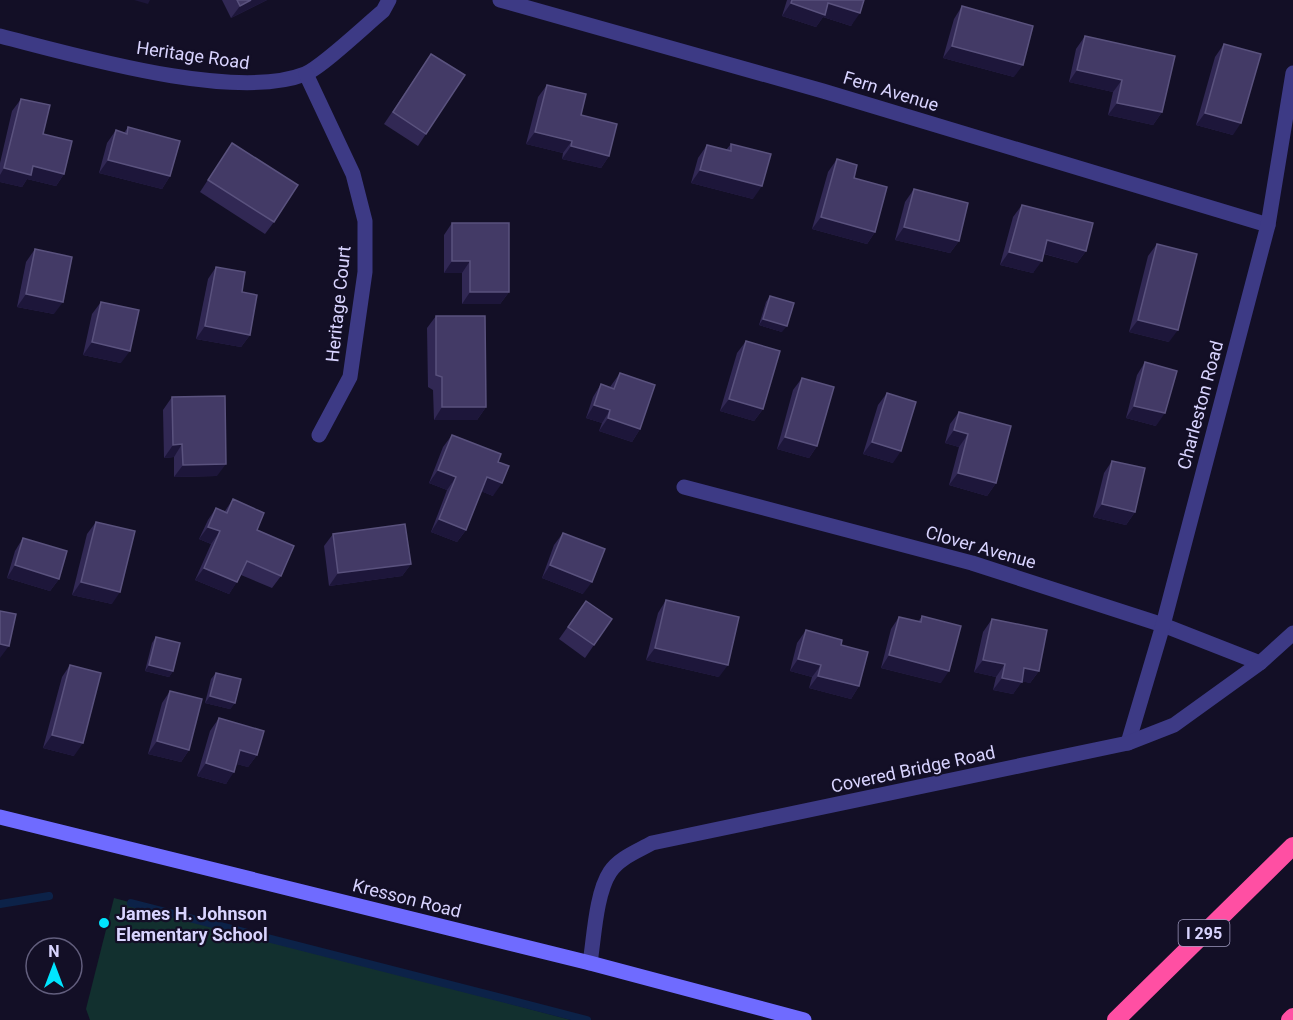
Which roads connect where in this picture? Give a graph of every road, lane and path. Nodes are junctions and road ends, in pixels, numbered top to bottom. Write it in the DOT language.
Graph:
graph roads {
  1 [pos="389,0"];
  2 [pos="500,0"];
  3 [pos="0,36"];
  4 [pos="1293,73"];
  5 [pos="306,74"];
  6 [pos="1268,225"];
  7 [pos="319,435"];
  8 [pos="684,487"];
  9 [pos="1162,625"];
  10 [pos="1293,633"];
  11 [pos="1260,663"];
  12 [pos="1128,743"];
  13 [pos="0,817"];
  14 [pos="1293,846"];
  15 [pos="590,963"];
  16 [pos="804,1020"];
  17 [pos="1116,1020"];
  1 -- 5 [label="street, Heritage Road"];
  2 -- 6 [label="street, Fern Avenue"];
  3 -- 5 [label="street, Heritage Road"];
  4 -- 6 [label="street, Charleston Road"];
  5 -- 7 [label="street, Heritage Court"];
  6 -- 9 [label="street, Charleston Road"];
  8 -- 9 [label="street, Clover Avenue"];
  9 -- 11 [label="street, Clover Avenue"];
  9 -- 12 [label="street, Charleston Road"];
  10 -- 11 [label="street, Covered Bridge Road"];
  11 -- 12 [label="street, Covered Bridge Road"];
  12 -- 15 [label="street, Covered Bridge Road"];
  13 -- 15 [label="street, Kresson Road"];
  14 -- 17 [label="highway, I 295"];
  15 -- 16 [label="street, Kresson Road"];
}
